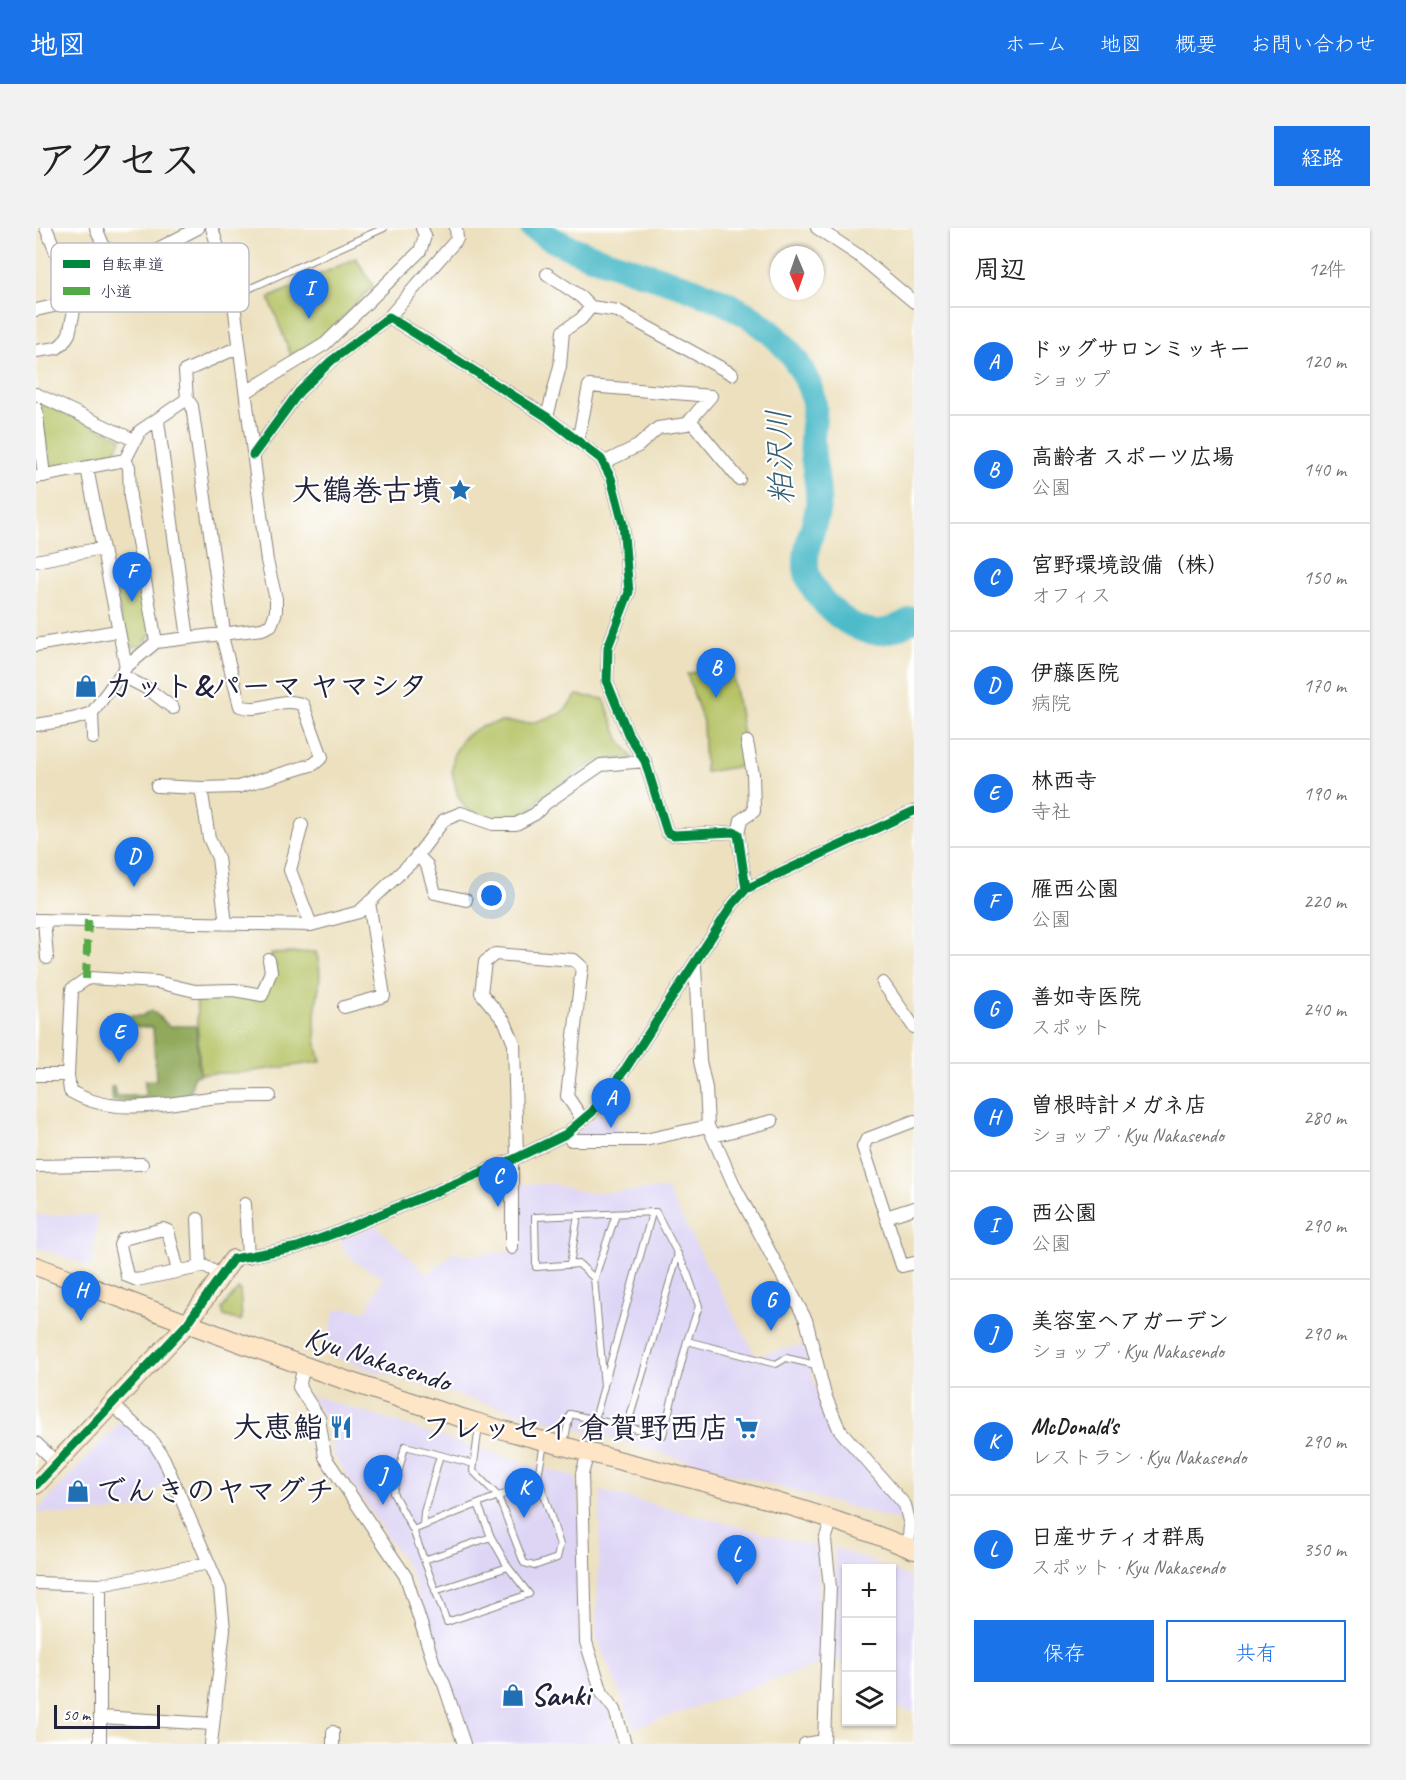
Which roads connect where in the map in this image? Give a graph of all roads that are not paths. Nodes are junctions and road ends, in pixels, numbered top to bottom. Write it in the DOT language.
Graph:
graph roads {
  1 [pos="46,228"];
  2 [pos="96,228"];
  3 [pos="198,228"];
  4 [pos="212,228"];
  5 [pos="384,228"];
  6 [pos="422,228"];
  7 [pos="456,228"];
  8 [pos="817,228"];
  9 [pos="52,243"];
  10 [pos="103,243"];
  11 [pos="169,243"];
  12 [pos="216,243"];
  13 [pos="547,274"];
  14 [pos="249,289"];
  15 [pos="914,302"];
  16 [pos="51,307"];
  17 [pos="591,307"];
  18 [pos="36,310"];
  19 [pos="74,312"];
  20 [pos="235,312"];
  21 [pos="389,317"];
  22 [pos="238,347"];
  23 [pos="36,351"];
  24 [pos="732,374"];
  25 [pos="246,392"];
  26 [pos="36,394"];
  27 [pos="188,399"];
  28 [pos="36,408"];
  29 [pos="547,417"];
  30 [pos="690,420"];
  31 [pos="158,421"];
  32 [pos="134,440"];
  33 [pos="578,441"];
  34 [pos="253,455"];
  35 [pos="125,460"];
  36 [pos="603,463"];
  37 [pos="87,468"];
  38 [pos="40,476"];
  39 [pos="739,479"];
  40 [pos="102,548"];
  41 [pos="36,561"];
  42 [pos="117,631"];
  43 [pos="224,632"];
  44 [pos="188,638"];
  45 [pos="156,642"];
  46 [pos="36,645"];
  47 [pos="123,671"];
  48 [pos="173,708"];
  49 [pos="92,713"];
  50 [pos="36,725"];
  51 [pos="93,738"];
  52 [pos="747,742"];
  53 [pos="645,761"];
  54 [pos="157,786"];
  55 [pos="201,788"];
  56 [pos="914,811"];
  57 [pos="302,825"];
  58 [pos="738,834"];
  59 [pos="417,855"];
  60 [pos="746,889"];
  61 [pos="466,900"];
  62 [pos="369,902"];
  63 [pos="40,920"];
  64 [pos="226,924"];
  65 [pos="311,925"];
  66 [pos="47,958"];
  67 [pos="269,960"];
  68 [pos="695,966"];
  69 [pos="883,983"];
  70 [pos="344,1007"];
  71 [pos="914,1027"];
  72 [pos="36,1075"];
  73 [pos="68,1075"];
  74 [pos="270,1095"];
  75 [pos="583,1120"];
  76 [pos="772,1121"];
  77 [pos="914,1121"];
  78 [pos="710,1131"];
  79 [pos="566,1134"];
  80 [pos="514,1159"];
  81 [pos="142,1164"];
  82 [pos="36,1166"];
  83 [pos="245,1204"];
  84 [pos="914,1208"];
  85 [pos="652,1213"];
  86 [pos="615,1214"];
  87 [pos="578,1215"];
  88 [pos="886,1217"];
  89 [pos="198,1219"];
  90 [pos="512,1248"];
  91 [pos="678,1254"];
  92 [pos="240,1258"];
  93 [pos="914,1263"];
  94 [pos="570,1265"];
  95 [pos="36,1266"];
  96 [pos="200,1267"];
  97 [pos="178,1271"];
  98 [pos="222,1276"];
  99 [pos="594,1280"];
  100 [pos="188,1324"];
  101 [pos="687,1341"];
  102 [pos="816,1365"];
  103 [pos="304,1366"];
  104 [pos="604,1386"];
  105 [pos="112,1404"];
  106 [pos="595,1419"];
  107 [pos="480,1423"];
  108 [pos="627,1426"];
  109 [pos="544,1441"];
  110 [pos="36,1443"];
  111 [pos="564,1447"];
  112 [pos="588,1453"];
  113 [pos="440,1455"];
  114 [pos="57,1463"];
  115 [pos="474,1464"];
  116 [pos="538,1476"];
  117 [pos="36,1485"];
  118 [pos="498,1496"];
  119 [pos="478,1504"];
  120 [pos="832,1518"];
  121 [pos="912,1525"];
  122 [pos="423,1526"];
  123 [pos="413,1530"];
  124 [pos="491,1537"];
  125 [pos="911,1549"];
  126 [pos="424,1560"];
  127 [pos="208,1563"];
  128 [pos="508,1567"];
  129 [pos="36,1583"];
  130 [pos="100,1585"];
  131 [pos="435,1591"];
  132 [pos="101,1717"];
  133 [pos="212,1724"];
  134 [pos="824,1743"];
  135 [pos="100,1744"];
  136 [pos="211,1744"];
  137 [pos="464,1744"];
  138 [pos="625,1744"];
  139 [pos="805,1744"];
  1 -- 9 [label="street"];
  2 -- 10 [label="street"];
  3 -- 11 [label="street"];
  4 -- 12 [label="street"];
  5 -- 14 [label="lane"];
  6 -- 25 [label="street"];
  7 -- 21 [label="street"];
  8 -- 15 [label="street"];
  13 -- 17 [label="street"];
  16 -- 18 [label="street"];
  17 -- 24 [label="street"];
  17 -- 29 [label="street"];
  19 -- 23 [label="street"];
  20 -- 22 [label="street"];
  21 -- 29 [label="street"];
  21 -- 34 [label="street"];
  22 -- 25 [label="street"];
  22 -- 27 [label="street"];
  25 -- 34 [label="street"];
  26 -- 32 [label="street"];
  27 -- 31 [label="street"];
  27 -- 43 [label="street"];
  28 -- 38 [label="street"];
  29 -- 33 [label="street"];
  30 -- 33 [label="street"];
  30 -- 36 [label="street"];
  30 -- 39 [label="street"];
  31 -- 32 [label="street"];
  31 -- 44 [label="street"];
  32 -- 35 [label="street"];
  33 -- 36 [label="street"];
  34 -- 43 [label="street"];
  35 -- 37 [label="street"];
  35 -- 45 [label="street"];
  36 -- 53 [label="street"];
  37 -- 38 [label="street"];
  37 -- 40 [label="street"];
  40 -- 41 [label="street"];
  40 -- 42 [label="street"];
  42 -- 46 [label="street"];
  42 -- 47 [label="street"];
  43 -- 44 [label="street"];
  43 -- 55 [label="street"];
  44 -- 45 [label="street"];
  45 -- 47 [label="street"];
  47 -- 48 [label="street"];
  47 -- 49 [label="street"];
  49 -- 50 [label="street"];
  49 -- 51 [label="street"];
  52 -- 58 [label="street"];
  53 -- 58 [label="street"];
  53 -- 59 [label="street"];
  54 -- 55 [label="street"];
  55 -- 64 [label="street"];
  56 -- 60 [label="street"];
  57 -- 65 [label="street"];
  58 -- 60 [label="street"];
  59 -- 61 [label="street"];
  59 -- 62 [label="street"];
  60 -- 68 [label="street"];
  62 -- 65 [label="street"];
  62 -- 70 [label="street"];
  63 -- 64 [label="street"];
  63 -- 66 [label="street"];
  64 -- 65 [label="street"];
  67 -- 73 [label="street"];
  68 -- 75 [label="street"];
  68 -- 78 [label="street"];
  69 -- 71 [label="street"];
  72 -- 73 [label="street"];
  73 -- 74 [label="street"];
  75 -- 79 [label="street"];
  75 -- 80 [label="street"];
  76 -- 78 [label="street"];
  77 -- 88 [label="street"];
  78 -- 79 [label="street"];
  78 -- 102 [label="street"];
  79 -- 80 [label="street"];
  80 -- 90 [label="street"];
  80 -- 92 [label="street"];
  81 -- 82 [label="street"];
  83 -- 92 [label="street"];
  84 -- 88 [label="street"];
  85 -- 86 [label="lane"];
  85 -- 91 [label="lane"];
  85 -- 104 [label="lane"];
  86 -- 87 [label="lane"];
  86 -- 99 [label="lane"];
  87 -- 94 [label="lane"];
  87 -- 94 [label="lane"];
  88 -- 93 [label="street"];
  89 -- 96 [label="street"];
  91 -- 101 [label="lane"];
  91 -- 108 [label="lane"];
  92 -- 98 [label="main road"];
  94 -- 99 [label="lane"];
  95 -- 100 [label="main road, Kyu Nakasendo"];
  96 -- 97 [label="street"];
  96 -- 98 [label="street"];
  97 -- 97 [label="street"];
  98 -- 100 [label="main road"];
  99 -- 104 [label="lane"];
  100 -- 103 [label="main road, Kyu Nakasendo"];
  100 -- 105 [label="main road"];
  101 -- 102 [label="lane"];
  101 -- 108 [label="lane"];
  102 -- 121 [label="street"];
  103 -- 107 [label="main road, Kyu Nakasendo"];
  103 -- 137 [label="street"];
  104 -- 106 [label="lane"];
  105 -- 114 [label="main road"];
  105 -- 127 [label="street"];
  106 -- 108 [label="lane"];
  106 -- 111 [label="lane"];
  107 -- 109 [label="main road, Kyu Nakasendo"];
  107 -- 115 [label="lane"];
  109 -- 111 [label="main road, Kyu Nakasendo"];
  109 -- 116 [label="lane"];
  110 -- 114 [label="street"];
  111 -- 112 [label="main road, Kyu Nakasendo"];
  112 -- 120 [label="main road, Kyu Nakasendo"];
  112 -- 138 [label="street"];
  113 -- 115 [label="lane"];
  113 -- 122 [label="lane"];
  113 -- 123 [label="lane"];
  114 -- 117 [label="main road"];
  115 -- 118 [label="lane"];
  116 -- 118 [label="lane"];
  116 -- 118 [label="lane"];
  118 -- 119 [label="lane"];
  119 -- 122 [label="lane"];
  119 -- 124 [label="lane"];
  120 -- 125 [label="main road, Kyu Nakasendo"];
  120 -- 134 [label="street"];
  121 -- 125 [label="street"];
  122 -- 123 [label="lane"];
  123 -- 126 [label="lane"];
  124 -- 126 [label="lane"];
  124 -- 128 [label="lane"];
  126 -- 131 [label="lane"];
  127 -- 130 [label="street"];
  127 -- 133 [label="street"];
  128 -- 131 [label="lane"];
  128 -- 131 [label="lane"];
  129 -- 130 [label="street"];
  130 -- 132 [label="street"];
  132 -- 133 [label="street"];
  132 -- 135 [label="street"];
  133 -- 136 [label="street"];
  134 -- 139 [label="street"];
}
